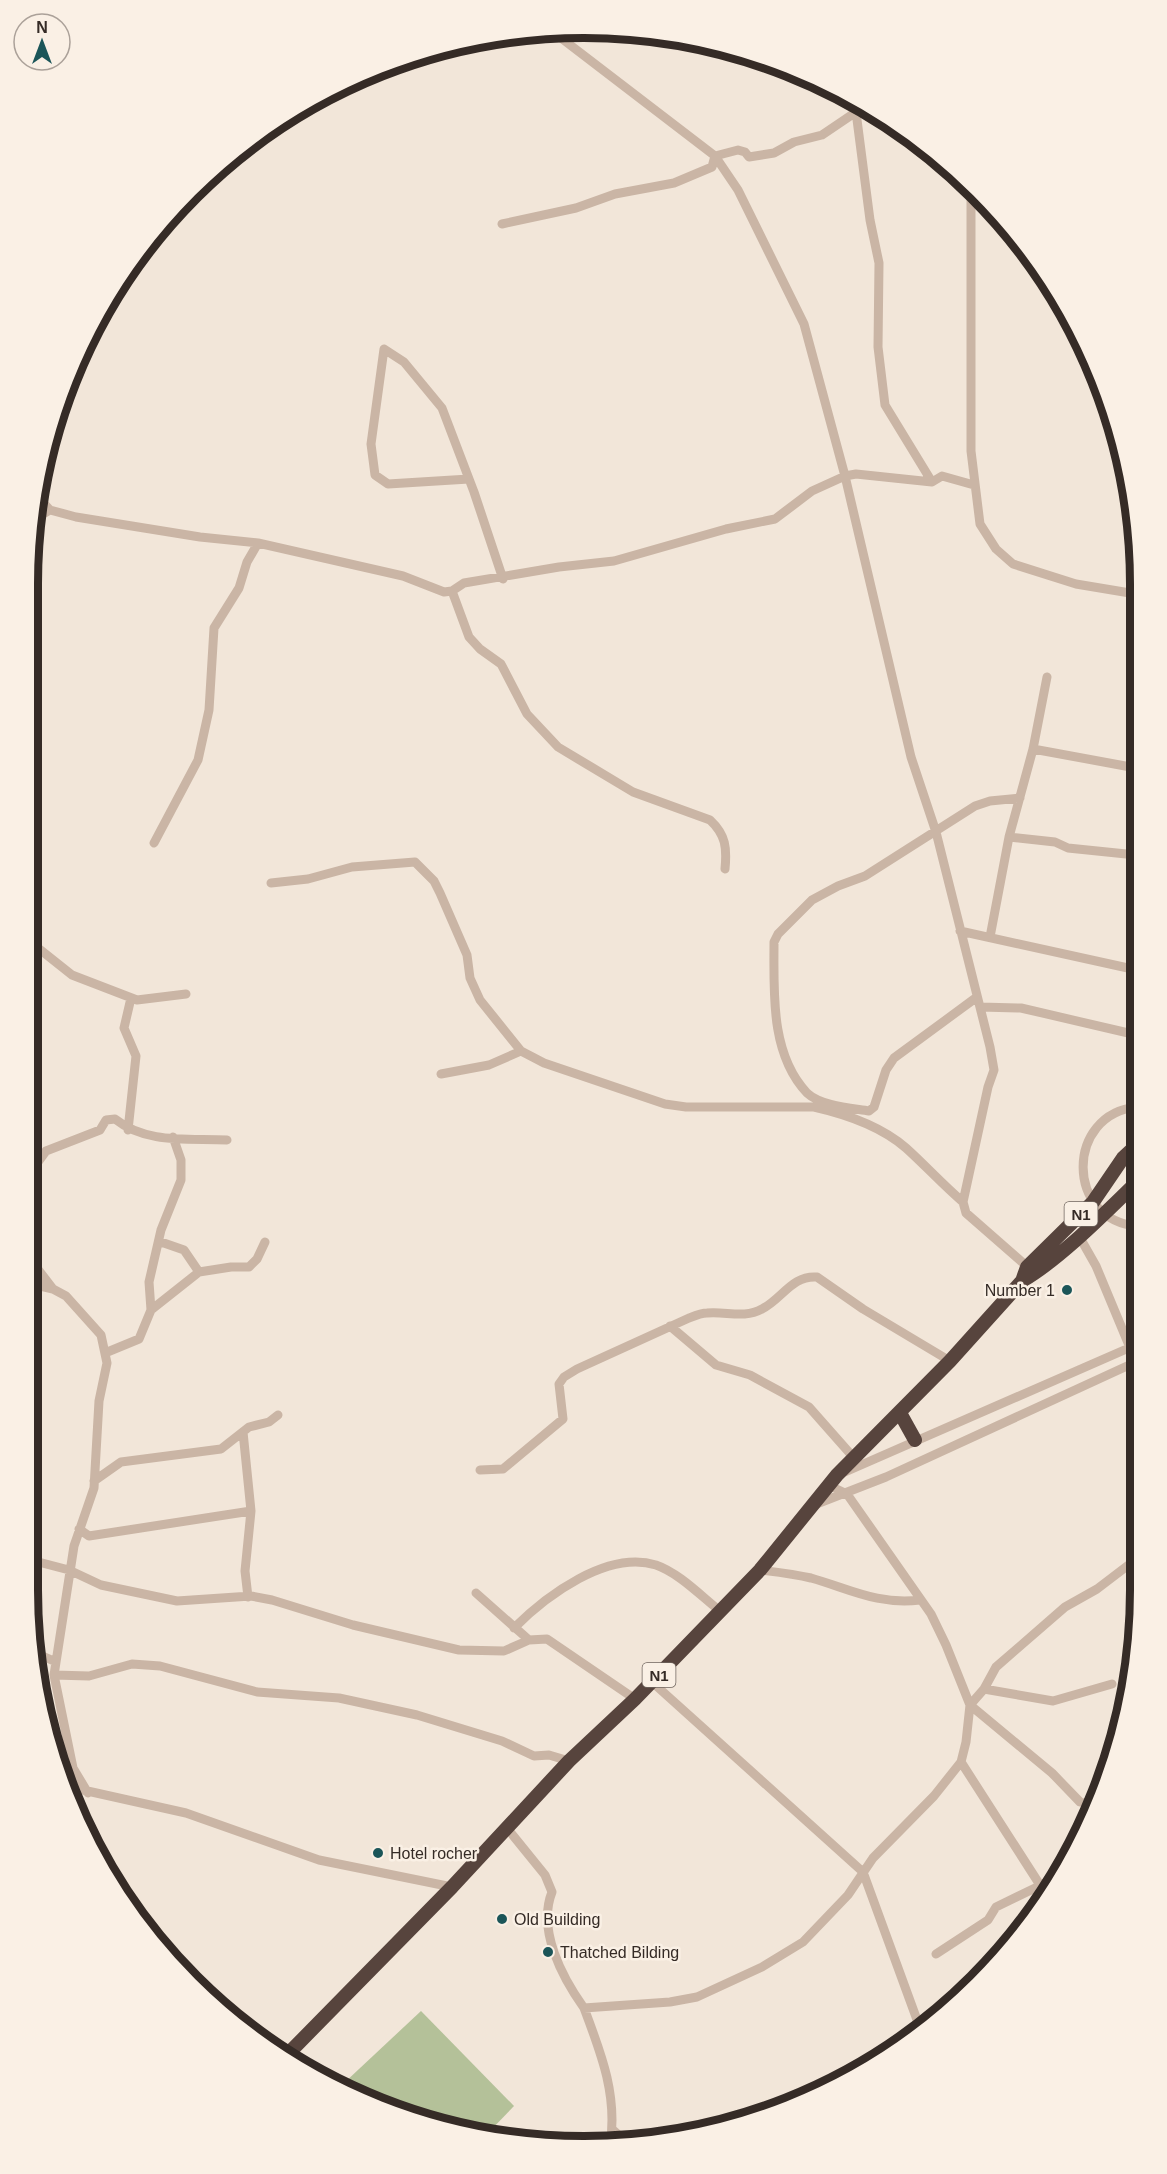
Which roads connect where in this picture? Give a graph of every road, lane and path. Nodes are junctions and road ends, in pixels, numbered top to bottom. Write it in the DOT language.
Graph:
graph roads {
  1 [pos="562,39"];
  2 [pos="856,112"];
  3 [pos="715,156"];
  4 [pos="971,198"];
  5 [pos="502,224"];
  6 [pos="845,476"];
  7 [pos="469,479"];
  8 [pos="932,482"];
  9 [pos="974,485"];
  10 [pos="44,503"];
  11 [pos="50,510"];
  12 [pos="42,513"];
  13 [pos="258,543"];
  14 [pos="503,579"];
  15 [pos="452,591"];
  16 [pos="1130,593"];
  17 [pos="1047,677"];
  18 [pos="1033,749"];
  19 [pos="1130,767"];
  20 [pos="1020,798"];
  21 [pos="936,832"];
  22 [pos="1009,837"];
  23 [pos="154,843"];
  24 [pos="1130,854"];
  25 [pos="725,869"];
  26 [pos="271,884"];
  27 [pos="960,931"];
  28 [pos="990,937"];
  29 [pos="38,948"];
  30 [pos="1130,968"];
  31 [pos="186,994"];
  32 [pos="977,997"];
  33 [pos="131,998"];
  34 [pos="980,1007"];
  35 [pos="1130,1033"];
  36 [pos="521,1051"];
  37 [pos="441,1074"];
  38 [pos="1130,1109"];
  39 [pos="128,1130"];
  40 [pos="173,1137"];
  41 [pos="227,1140"];
  42 [pos="1130,1152"];
  43 [pos="1124,1158"];
  44 [pos="38,1162"];
  45 [pos="1130,1168"];
  46 [pos="1130,1187"];
  47 [pos="963,1202"];
  48 [pos="1093,1202"];
  49 [pos="1105,1214"];
  50 [pos="1130,1224"];
  51 [pos="1078,1236"];
  52 [pos="161,1242"];
  53 [pos="265,1242"];
  54 [pos="38,1269"];
  55 [pos="199,1272"];
  56 [pos="1028,1274"];
  57 [pos="38,1286"];
  58 [pos="53,1289"];
  59 [pos="151,1310"];
  60 [pos="670,1326"];
  61 [pos="1130,1338"];
  62 [pos="1130,1348"];
  63 [pos="105,1353"];
  64 [pos="950,1361"];
  65 [pos="1130,1365"];
  66 [pos="1084,1369"];
  67 [pos="1090,1384"];
  68 [pos="900,1413"];
  69 [pos="278,1415"];
  70 [pos="243,1431"];
  71 [pos="915,1440"];
  72 [pos="854,1458"];
  73 [pos="480,1470"];
  74 [pos="94,1480"];
  75 [pos="833,1480"];
  76 [pos="847,1494"];
  77 [pos="809,1507"];
  78 [pos="251,1511"];
  79 [pos="79,1529"];
  80 [pos="38,1562"];
  81 [pos="1130,1564"];
  82 [pos="69,1570"];
  83 [pos="760,1570"];
  84 [pos="476,1593"];
  85 [pos="248,1597"];
  86 [pos="920,1600"];
  87 [pos="720,1611"];
  88 [pos="514,1628"];
  89 [pos="529,1640"];
  90 [pos="41,1656"];
  91 [pos="56,1662"];
  92 [pos="54,1675"];
  93 [pos="652,1682"];
  94 [pos="1112,1684"];
  95 [pos="984,1689"];
  96 [pos="635,1699"];
  97 [pos="970,1705"];
  98 [pos="569,1761"];
  99 [pos="961,1762"];
  100 [pos="75,1789"];
  101 [pos="88,1793"];
  102 [pos="1086,1803"];
  103 [pos="507,1828"];
  104 [pos="863,1872"];
  105 [pos="1041,1885"];
  106 [pos="452,1887"];
  107 [pos="936,1954"];
  108 [pos="584,2008"];
  109 [pos="918,2022"];
  110 [pos="291,2051"];
  111 [pos="612,2129"];
  112 [pos="611,2135"];
  113 [pos="619,2135"];
  1 -- 3 [label="street"];
  2 -- 3 [label="street"];
  2 -- 8 [label="street"];
  3 -- 5 [label="street"];
  3 -- 6 [label="street"];
  4 -- 9 [label="street"];
  6 -- 8 [label="street"];
  6 -- 14 [label="street"];
  6 -- 21 [label="street"];
  7 -- 7 [label="street"];
  7 -- 14 [label="street"];
  8 -- 9 [label="street"];
  9 -- 16 [label="street"];
  10 -- 11 [label="street"];
  11 -- 12 [label="street"];
  11 -- 13 [label="street"];
  13 -- 15 [label="street"];
  13 -- 23 [label="street"];
  14 -- 15 [label="street"];
  15 -- 25 [label="street"];
  17 -- 18 [label="street"];
  18 -- 19 [label="street"];
  18 -- 20 [label="street"];
  20 -- 21 [label="street"];
  20 -- 22 [label="street"];
  21 -- 27 [label="street"];
  21 -- 32 [label="street"];
  22 -- 24 [label="street"];
  22 -- 28 [label="street"];
  26 -- 36 [label="street"];
  27 -- 28 [label="street"];
  27 -- 32 [label="street"];
  28 -- 30 [label="street"];
  29 -- 33 [label="street"];
  31 -- 33 [label="street"];
  32 -- 34 [label="street"];
  33 -- 39 [label="street"];
  34 -- 35 [label="street"];
  34 -- 47 [label="street"];
  36 -- 37 [label="street"];
  36 -- 47 [label="street"];
  38 -- 48 [label="street"];
  39 -- 40 [label="street"];
  39 -- 44 [label="street"];
  40 -- 41 [label="street"];
  40 -- 52 [label="street"];
  42 -- 43 [label="highway, N1"];
  43 -- 45 [label="highway, N1"];
  43 -- 48 [label="highway, N1"];
  46 -- 49 [label="highway, N1"];
  47 -- 56 [label="street"];
  48 -- 49 [label="street"];
  48 -- 56 [label="highway, N1"];
  49 -- 50 [label="street"];
  49 -- 51 [label="highway, N1"];
  51 -- 56 [label="highway, N1"];
  51 -- 61 [label="street"];
  52 -- 55 [label="street"];
  52 -- 59 [label="street"];
  53 -- 55 [label="street"];
  54 -- 58 [label="street"];
  55 -- 59 [label="street"];
  56 -- 64 [label="highway, N1"];
  57 -- 58 [label="street"];
  58 -- 63 [label="street"];
  59 -- 63 [label="street"];
  60 -- 64 [label="street"];
  60 -- 72 [label="street"];
  60 -- 73 [label="street"];
  62 -- 66 [label="street"];
  63 -- 74 [label="street"];
  64 -- 68 [label="highway, N1"];
  65 -- 67 [label="street"];
  66 -- 67 [label="street"];
  66 -- 71 [label="street"];
  67 -- 76 [label="street"];
  68 -- 71 [label="highway"];
  68 -- 72 [label="highway, N1"];
  69 -- 70 [label="street"];
  70 -- 74 [label="street"];
  70 -- 78 [label="street"];
  71 -- 75 [label="street"];
  72 -- 75 [label="highway, N1"];
  74 -- 79 [label="street"];
  75 -- 76 [label="street"];
  75 -- 77 [label="highway, N1"];
  76 -- 77 [label="street"];
  76 -- 86 [label="street"];
  77 -- 83 [label="highway, N1"];
  78 -- 79 [label="street"];
  78 -- 85 [label="street"];
  79 -- 82 [label="street"];
  80 -- 82 [label="street"];
  81 -- 95 [label="street"];
  82 -- 85 [label="street"];
  82 -- 91 [label="street"];
  83 -- 86 [label="street"];
  83 -- 87 [label="highway, N1"];
  84 -- 88 [label="street"];
  85 -- 89 [label="street"];
  86 -- 97 [label="street"];
  87 -- 88 [label="street"];
  87 -- 93 [label="highway, N1"];
  88 -- 89 [label="street"];
  89 -- 96 [label="street"];
  90 -- 91 [label="street"];
  91 -- 92 [label="street"];
  92 -- 98 [label="street"];
  92 -- 101 [label="street"];
  93 -- 96 [label="highway, N1"];
  93 -- 104 [label="street"];
  94 -- 95 [label="street"];
  95 -- 97 [label="street"];
  96 -- 98 [label="highway, N1"];
  97 -- 99 [label="street"];
  97 -- 102 [label="street"];
  98 -- 103 [label="highway, N1"];
  99 -- 104 [label="street"];
  99 -- 105 [label="street"];
  100 -- 101 [label="street"];
  101 -- 106 [label="street"];
  103 -- 106 [label="highway, N1"];
  103 -- 108 [label="street"];
  104 -- 108 [label="street"];
  104 -- 109 [label="street"];
  105 -- 107 [label="street"];
  106 -- 110 [label="highway, N1"];
  108 -- 111 [label="street"];
  111 -- 112 [label="street"];
  111 -- 113 [label="street"];
}
